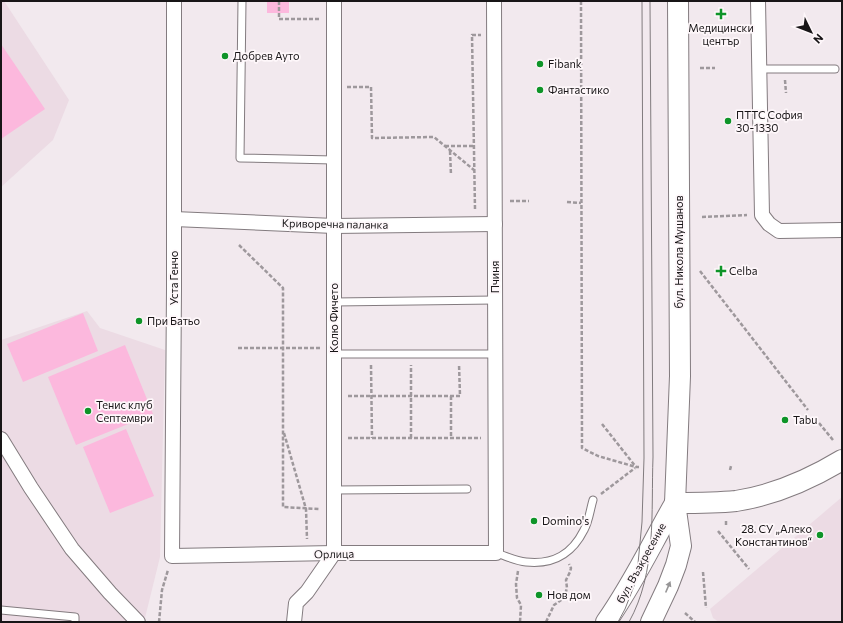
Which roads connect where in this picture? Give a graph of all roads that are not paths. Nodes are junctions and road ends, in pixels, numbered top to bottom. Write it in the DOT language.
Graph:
graph roads {
  1 [pos="174,1"];
  2 [pos="242,1"];
  3 [pos="334,1"];
  4 [pos="494,1"];
  5 [pos="678,1"];
  6 [pos="758,1"];
  7 [pos="759,69"];
  8 [pos="834,69"];
  9 [pos="334,160"];
  10 [pos="174,219"];
  11 [pos="495,224"];
  12 [pos="334,226"];
  13 [pos="842,230"];
  14 [pos="495,300"];
  15 [pos="334,302"];
  16 [pos="334,354"];
  17 [pos="495,354"];
  18 [pos="1,439"];
  19 [pos="842,460"];
  20 [pos="467,489"];
  21 [pos="334,490"];
  22 [pos="593,500"];
  23 [pos="674,503"];
  24 [pos="334,553"];
  25 [pos="496,553"];
  26 [pos="172,556"];
  27 [pos="1,610"];
  28 [pos="74,622"];
  29 [pos="138,622"];
  30 [pos="294,622"];
  31 [pos="606,622"];
  32 [pos="651,622"];
  1 -- 10 [label="street, Уста Генчо"];
  2 -- 9 [label="lane"];
  3 -- 9 [label="street, Колю Фичето"];
  4 -- 11 [label="street, Пчиня"];
  5 -- 23 [label="main road, бул. Никола Мушанов"];
  6 -- 7 [label="street"];
  7 -- 8 [label="lane"];
  7 -- 13 [label="street"];
  9 -- 12 [label="street, Колю Фичето"];
  10 -- 12 [label="street, Криворечна паланка"];
  10 -- 26 [label="street, Уста Генчо"];
  11 -- 12 [label="street, Криворечна паланка"];
  11 -- 14 [label="street, Пчиня"];
  12 -- 15 [label="street, Колю Фичето"];
  14 -- 15 [label="lane"];
  14 -- 17 [label="street, Пчиня"];
  15 -- 16 [label="street, Колю Фичето"];
  16 -- 17 [label="lane"];
  16 -- 21 [label="street, Колю Фичето"];
  17 -- 25 [label="street, Пчиня"];
  18 -- 29 [label="street"];
  19 -- 23 [label="main road"];
  20 -- 21 [label="lane"];
  21 -- 24 [label="street, Колю Фичето"];
  22 -- 25 [label="lane"];
  23 -- 31 [label="main road, бул. Възкресение"];
  32 -- 23 [label="main road, бул. Възкресение, one-way"];
  24 -- 25 [label="street, Орлица"];
  24 -- 26 [label="street, Орлица"];
  24 -- 30 [label="street"];
  27 -- 28 [label="lane"];
}
